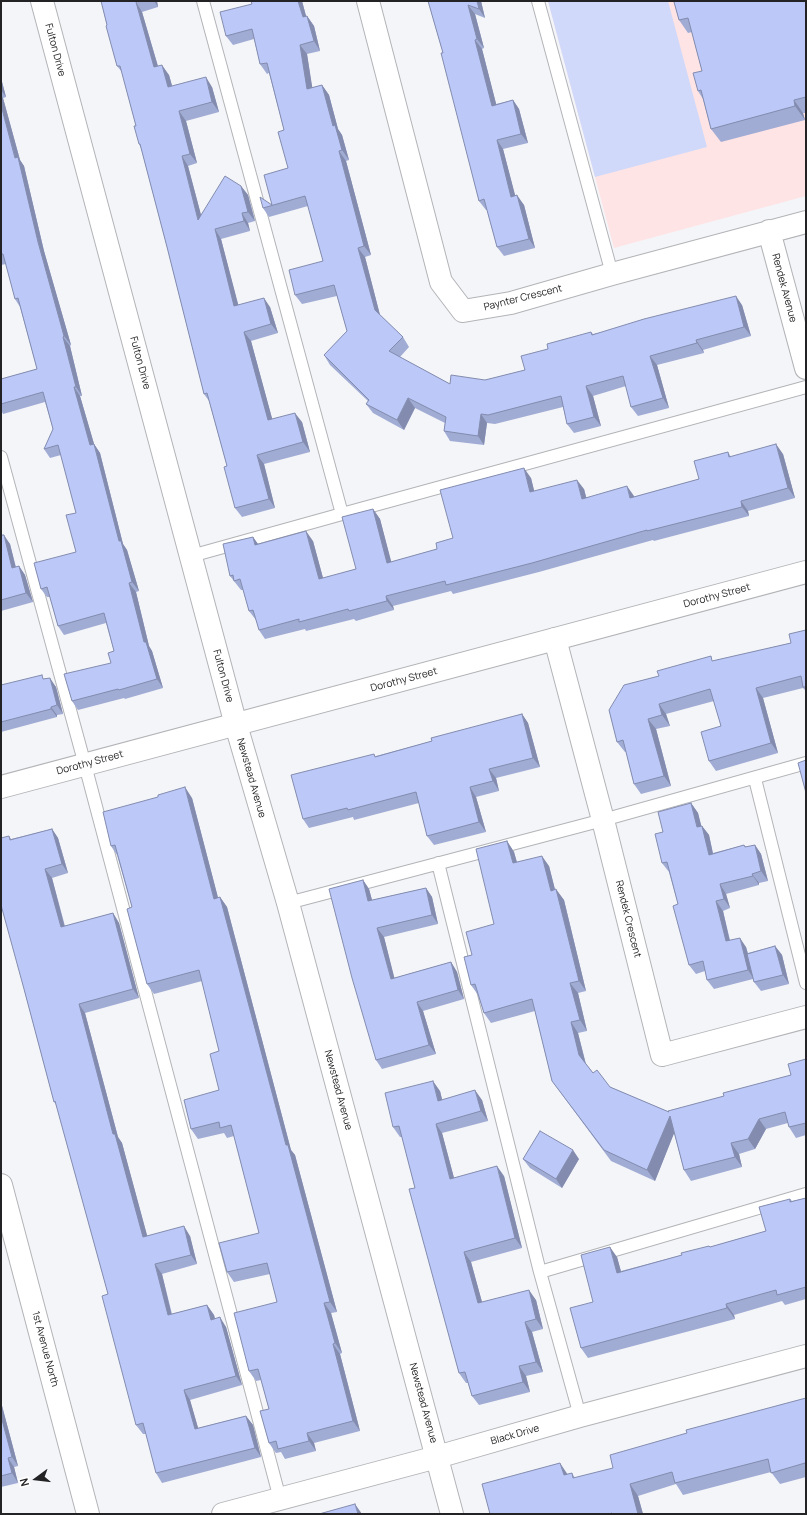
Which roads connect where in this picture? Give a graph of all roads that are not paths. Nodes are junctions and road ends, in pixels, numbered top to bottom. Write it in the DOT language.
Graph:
graph roads {
  1 [pos="42,1"];
  2 [pos="203,1"];
  3 [pos="368,1"];
  4 [pos="538,1"];
  5 [pos="806,222"];
  6 [pos="769,231"];
  7 [pos="612,274"];
  8 [pos="806,368"];
  9 [pos="806,387"];
  10 [pos="1,457"];
  11 [pos="342,514"];
  12 [pos="192,556"];
  13 [pos="806,572"];
  14 [pos="555,639"];
  15 [pos="236,725"];
  16 [pos="806,764"];
  17 [pos="85,765"];
  18 [pos="754,779"];
  19 [pos="1,787"];
  20 [pos="603,820"];
  21 [pos="438,863"];
  22 [pos="288,903"];
  23 [pos="806,983"];
  24 [pos="806,1017"];
  25 [pos="1,1186"];
  26 [pos="806,1194"];
  27 [pos="540,1272"];
  28 [pos="806,1356"];
  29 [pos="580,1416"];
  30 [pos="437,1457"];
  31 [pos="280,1499"];
  32 [pos="88,1514"];
  33 [pos="224,1514"];
  34 [pos="452,1514"];
  1 -- 12 [label="street, Fulton Drive"];
  2 -- 11 [label="lane"];
  3 -- 7 [label="street, Paynter Crescent"];
  4 -- 7 [label="lane"];
  5 -- 6 [label="street, Paynter Crescent"];
  6 -- 7 [label="street, Paynter Crescent"];
  6 -- 8 [label="street, Rendek Avenue"];
  9 -- 11 [label="lane"];
  10 -- 17 [label="lane"];
  11 -- 12 [label="lane"];
  12 -- 15 [label="street, Fulton Drive"];
  13 -- 14 [label="street, Dorothy Street"];
  14 -- 15 [label="street, Dorothy Street"];
  14 -- 20 [label="street, Rendek Crescent"];
  15 -- 17 [label="street, Dorothy Street"];
  15 -- 22 [label="street, Newstead Avenue"];
  16 -- 18 [label="lane"];
  17 -- 19 [label="street, Dorothy Street"];
  17 -- 31 [label="lane"];
  18 -- 20 [label="lane"];
  18 -- 23 [label="lane"];
  20 -- 21 [label="lane"];
  20 -- 24 [label="street, Rendek Crescent"];
  21 -- 22 [label="lane"];
  21 -- 27 [label="lane"];
  22 -- 30 [label="street, Newstead Avenue"];
  25 -- 32 [label="street, 1st Avenue North"];
  26 -- 27 [label="lane"];
  27 -- 29 [label="lane"];
  28 -- 29 [label="street, Black Drive"];
  29 -- 30 [label="street, Black Drive"];
  30 -- 31 [label="street, Black Drive"];
  30 -- 34 [label="street, Newstead Avenue"];
  31 -- 33 [label="street, Black Drive"];
}
